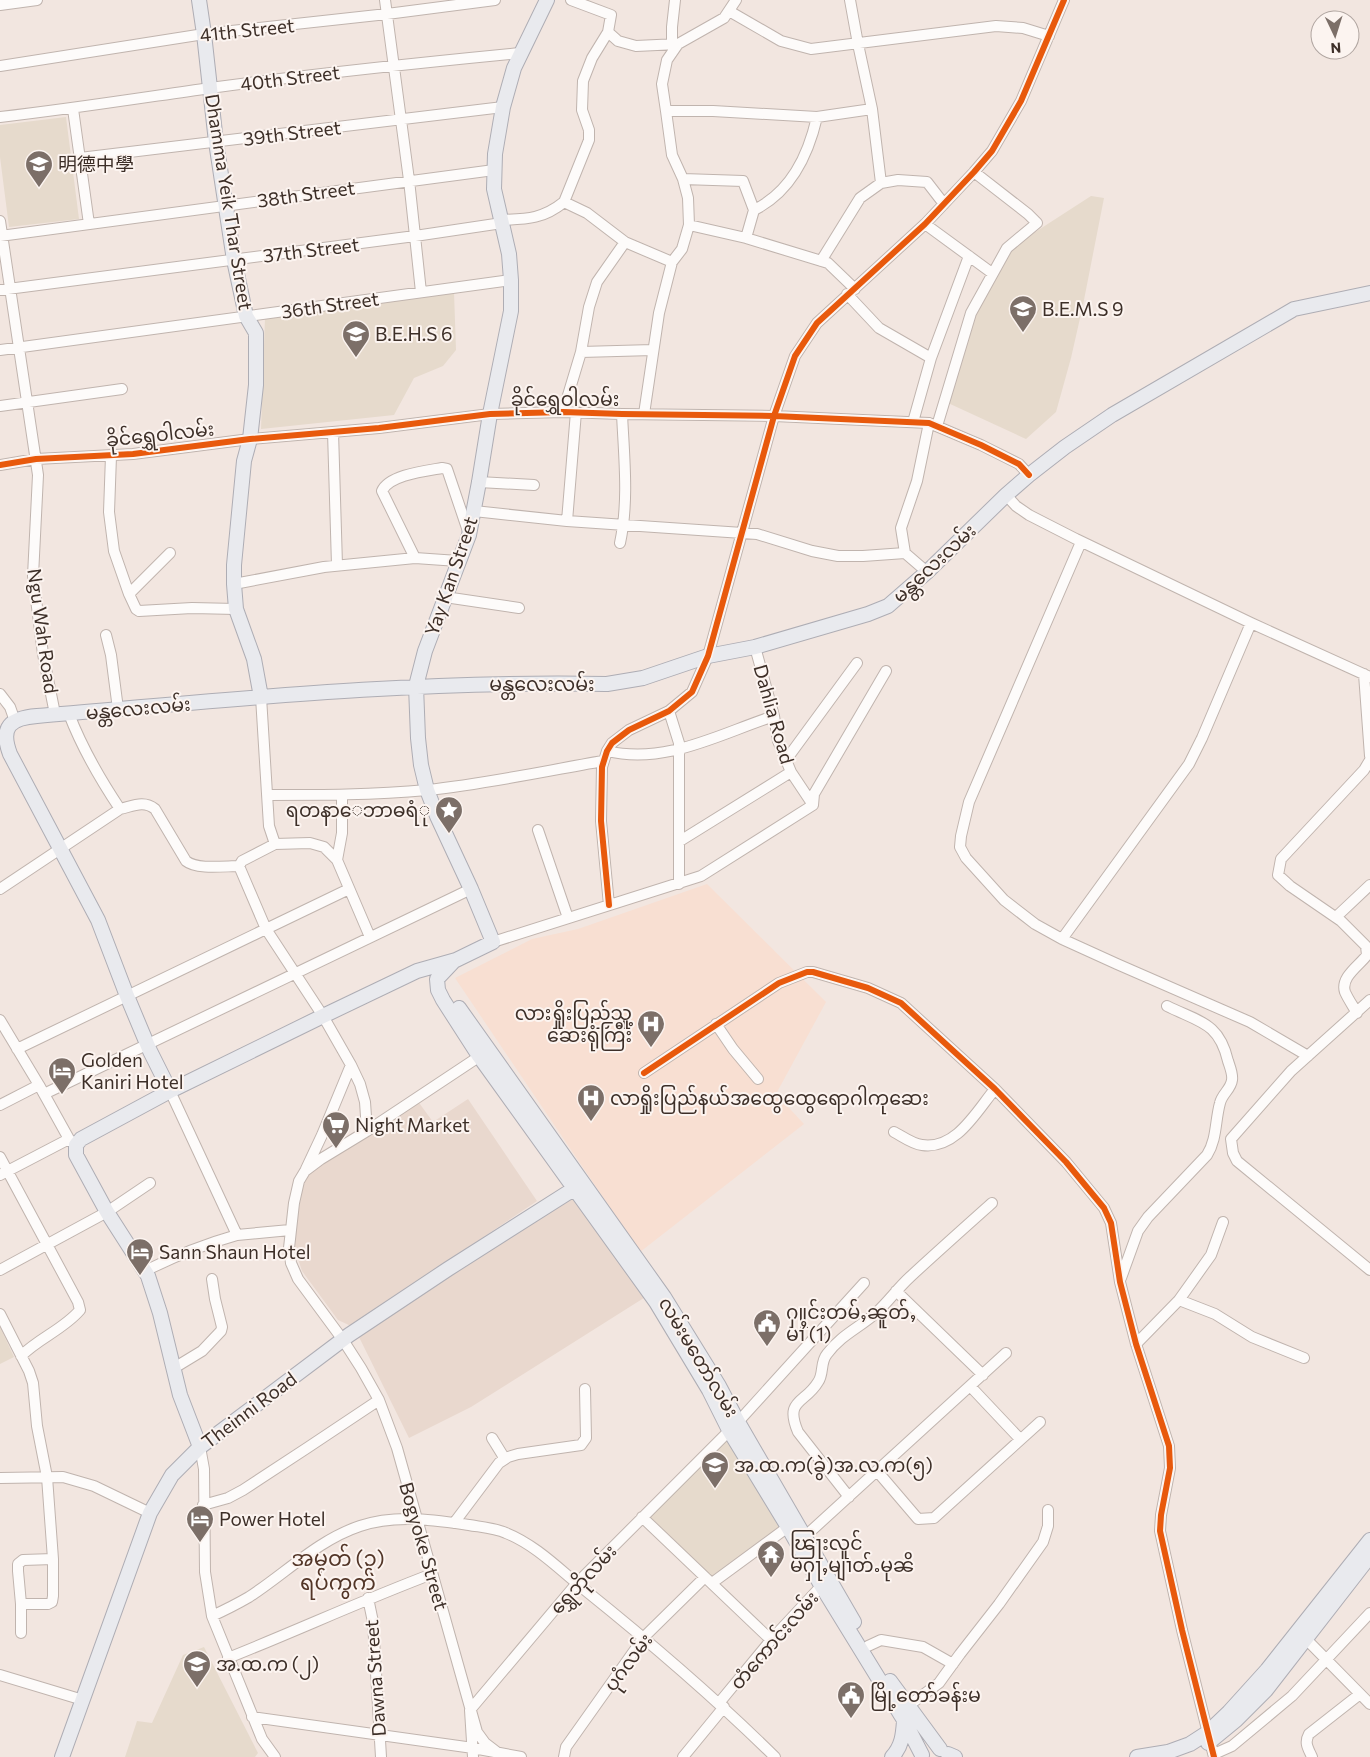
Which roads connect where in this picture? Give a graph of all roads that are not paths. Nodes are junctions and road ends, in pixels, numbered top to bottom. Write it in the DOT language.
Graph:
graph roads {
  1 [pos="37,0"];
  2 [pos="199,0"];
  3 [pos="385,0"];
  4 [pos="495,0"];
  5 [pos="547,0"];
  6 [pos="571,0"];
  7 [pos="675,0"];
  8 [pos="736,0"];
  9 [pos="850,0"];
  10 [pos="1064,0"];
  11 [pos="0,5"];
  12 [pos="729,11"];
  13 [pos="387,14"];
  14 [pos="608,32"];
  15 [pos="204,34"];
  16 [pos="1049,36"];
  17 [pos="858,44"];
  18 [pos="675,45"];
  19 [pos="521,53"];
  20 [pos="393,65"];
  21 [pos="0,66"];
  22 [pos="210,88"];
  23 [pos="503,107"];
  24 [pos="73,109"];
  25 [pos="872,109"];
  26 [pos="666,111"];
  27 [pos="0,117"];
  28 [pos="817,117"];
  29 [pos="402,120"];
  30 [pos="216,142"];
  31 [pos="80,158"];
  32 [pos="494,170"];
  33 [pos="974,172"];
  34 [pos="683,179"];
  35 [pos="409,180"];
  36 [pos="880,183"];
  37 [pos="564,202"];
  38 [pos="944,204"];
  39 [pos="225,205"];
  40 [pos="754,210"];
  41 [pos="0,221"];
  42 [pos="502,221"];
  43 [pos="89,224"];
  44 [pos="925,224"];
  45 [pos="689,225"];
  46 [pos="1,236"];
  47 [pos="415,236"];
  48 [pos="746,238"];
  49 [pos="625,242"];
  50 [pos="969,256"];
  51 [pos="234,260"];
  52 [pos="822,261"];
  53 [pos="672,262"];
  54 [pos="992,273"];
  55 [pos="512,280"];
  56 [pos="5,289"];
  57 [pos="421,292"];
  58 [pos="851,292"];
  59 [pos="1370,293"];
  60 [pos="246,316"];
  61 [pos="19,347"];
  62 [pos="0,350"];
  63 [pos="653,350"];
  64 [pos="581,352"];
  65 [pos="931,358"];
  66 [pos="122,389"];
  67 [pos="27,402"];
  68 [pos="0,406"];
  69 [pos="563,412"];
  70 [pos="576,412"];
  71 [pos="490,414"];
  72 [pos="622,414"];
  73 [pos="644,414"];
  74 [pos="774,416"];
  75 [pos="913,422"];
  76 [pos="933,425"];
  77 [pos="333,432"];
  78 [pos="250,439"];
  79 [pos="111,456"];
  80 [pos="36,459"];
  81 [pos="0,465"];
  82 [pos="1029,475"];
  83 [pos="479,482"];
  84 [pos="534,485"];
  85 [pos="1006,495"];
  86 [pos="474,511"];
  87 [pos="567,521"];
  88 [pos="624,524"];
  89 [pos="742,532"];
  90 [pos="469,535"];
  91 [pos="1082,542"];
  92 [pos="620,543"];
  93 [pos="170,553"];
  94 [pos="906,554"];
  95 [pos="415,558"];
  96 [pos="458,561"];
  97 [pos="337,566"];
  98 [pos="927,572"];
  99 [pos="234,584"];
  100 [pos="129,594"];
  101 [pos="445,597"];
  102 [pos="519,608"];
  103 [pos="236,609"];
  104 [pos="1251,623"];
  105 [pos="106,635"];
  106 [pos="755,647"];
  107 [pos="708,656"];
  108 [pos="857,663"];
  109 [pos="886,671"];
  110 [pos="1367,675"];
  111 [pos="416,686"];
  112 [pos="0,694"];
  113 [pos="261,697"];
  114 [pos="118,710"];
  115 [pos="669,711"];
  116 [pos="62,714"];
  117 [pos="774,716"];
  118 [pos="15,721"];
  119 [pos="679,750"];
  120 [pos="1370,754"];
  121 [pos="605,756"];
  122 [pos="786,760"];
  123 [pos="1370,760"];
  124 [pos="791,772"];
  125 [pos="427,790"];
  126 [pos="267,795"];
  127 [pos="342,796"];
  128 [pos="813,805"];
  129 [pos="120,809"];
  130 [pos="538,830"];
  131 [pos="680,841"];
  132 [pos="275,844"];
  133 [pos="60,850"];
  134 [pos="338,860"];
  135 [pos="239,866"];
  136 [pos="679,884"];
  137 [pos="1370,885"];
  138 [pos="0,889"];
  139 [pos="348,889"];
  140 [pos="471,889"];
  141 [pos="609,905"];
  142 [pos="1336,917"];
  143 [pos="568,918"];
  144 [pos="266,929"];
  145 [pos="370,937"];
  146 [pos="1062,939"];
  147 [pos="493,942"];
  148 [pos="456,960"];
  149 [pos="417,971"];
  150 [pos="296,973"];
  151 [pos="437,979"];
  152 [pos="127,996"];
  153 [pos="1370,1000"];
  154 [pos="1167,1006"];
  155 [pos="1356,1013"];
  156 [pos="323,1016"];
  157 [pos="0,1020"];
  158 [pos="716,1024"];
  159 [pos="148,1044"];
  160 [pos="17,1049"];
  161 [pos="484,1054"];
  162 [pos="1308,1056"];
  163 [pos="351,1065"];
  164 [pos="644,1073"];
  165 [pos="758,1079"];
  166 [pos="42,1089"];
  167 [pos="994,1089"];
  168 [pos="170,1091"];
  169 [pos="0,1105"];
  170 [pos="367,1131"];
  171 [pos="894,1132"];
  172 [pos="72,1142"];
  173 [pos="0,1156"];
  174 [pos="305,1171"];
  175 [pos="4,1173"];
  176 [pos="150,1183"];
  177 [pos="578,1186"];
  178 [pos="992,1203"];
  179 [pos="107,1212"];
  180 [pos="1223,1222"];
  181 [pos="290,1230"];
  182 [pos="237,1235"];
  183 [pos="47,1244"];
  184 [pos="0,1270"];
  185 [pos="1370,1270"];
  186 [pos="145,1271"];
  187 [pos="212,1279"];
  188 [pos="1120,1282"];
  189 [pos="864,1284"];
  190 [pos="896,1292"];
  191 [pos="1179,1300"];
  192 [pos="0,1314"];
  193 [pos="343,1340"];
  194 [pos="1136,1344"];
  195 [pos="1006,1353"];
  196 [pos="21,1356"];
  197 [pos="1304,1358"];
  198 [pos="174,1368"];
  199 [pos="983,1375"];
  200 [pos="970,1386"];
  201 [pos="585,1389"];
  202 [pos="378,1400"];
  203 [pos="1040,1422"];
  204 [pos="733,1426"];
  205 [pos="492,1438"];
  206 [pos="1020,1439"];
  207 [pos="200,1447"];
  208 [pos="505,1459"];
  209 [pos="877,1471"];
  210 [pos="47,1477"];
  211 [pos="0,1478"];
  212 [pos="849,1497"];
  213 [pos="203,1505"];
  214 [pos="1048,1510"];
  215 [pos="150,1513"];
  216 [pos="642,1517"];
  217 [pos="417,1519"];
  218 [pos="454,1523"];
  219 [pos="788,1527"];
  220 [pos="801,1540"];
  221 [pos="1370,1540"];
  222 [pos="1370,1556"];
  223 [pos="53,1559"];
  224 [pos="432,1574"];
  225 [pos="708,1580"];
  226 [pos="825,1581"];
  227 [pos="577,1583"];
  228 [pos="368,1598"];
  229 [pos="21,1604"];
  230 [pos="1370,1613"];
  231 [pos="212,1616"];
  232 [pos="21,1633"];
  233 [pos="644,1637"];
  234 [pos="1306,1639"];
  235 [pos="771,1640"];
  236 [pos="868,1646"];
  237 [pos="228,1658"];
  238 [pos="1326,1659"];
  239 [pos="953,1664"];
  240 [pos="0,1675"];
  241 [pos="1364,1693"];
  242 [pos="83,1700"];
  243 [pos="1370,1704"];
  244 [pos="722,1705"];
  245 [pos="908,1706"];
  246 [pos="470,1710"];
  247 [pos="252,1717"];
  248 [pos="904,1720"];
  249 [pos="380,1736"];
  250 [pos="1211,1746"];
  251 [pos="1228,1752"];
  252 [pos="473,1753"];
  253 [pos="498,1753"];
  254 [pos="948,1754"];
  255 [pos="271,1756"];
  256 [pos="919,1756"];
  257 [pos="62,1757"];
  258 [pos="381,1757"];
  259 [pos="521,1757"];
  260 [pos="564,1757"];
  261 [pos="683,1757"];
  262 [pos="775,1757"];
  263 [pos="892,1757"];
  264 [pos="1137,1757"];
  265 [pos="1178,1757"];
  266 [pos="1312,1757"];
  1 -- 11 [label="street"];
  2 -- 15 [label="main road, Dhamma Yeik Thar Street"];
  3 -- 13 [label="street"];
  4 -- 13 [label="street, 41th Street"];
  5 -- 19 [label="main road, Yay Kan Street"];
  6 -- 14 [label="street"];
  7 -- 18 [label="street"];
  8 -- 12 [label="street"];
  9 -- 17 [label="street"];
  10 -- 16 [label="street"];
  12 -- 17 [label="street"];
  12 -- 18 [label="street"];
  13 -- 15 [label="street, 41th Street"];
  13 -- 20 [label="street"];
  14 -- 18 [label="street"];
  14 -- 37 [label="street"];
  15 -- 21 [label="street, 41th Street"];
  15 -- 22 [label="main road, Dhamma Yeik Thar Street"];
  16 -- 17 [label="street"];
  16 -- 33 [label="street"];
  17 -- 25 [label="street"];
  18 -- 26 [label="street"];
  19 -- 20 [label="street, 40th Street"];
  19 -- 23 [label="main road, Yay Kan Street"];
  20 -- 22 [label="street, 40th Street"];
  20 -- 29 [label="street"];
  22 -- 24 [label="street, 40th Street"];
  22 -- 30 [label="main road, Dhamma Yeik Thar Street"];
  23 -- 29 [label="street, 39th Street"];
  23 -- 32 [label="main road, Yay Kan Street"];
  24 -- 27 [label="street, 40th Street"];
  24 -- 31 [label="street"];
  25 -- 28 [label="street"];
  25 -- 36 [label="street"];
  26 -- 28 [label="street"];
  26 -- 34 [label="street"];
  28 -- 40 [label="street"];
  29 -- 30 [label="street, 39th Street"];
  29 -- 35 [label="street"];
  30 -- 31 [label="street, 39th Street"];
  30 -- 39 [label="main road, Dhamma Yeik Thar Street"];
  31 -- 43 [label="street"];
  32 -- 35 [label="street, 38th Street"];
  32 -- 42 [label="main road, Yay Kan Street"];
  33 -- 38 [label="street"];
  33 -- 54 [label="street"];
  34 -- 40 [label="street"];
  34 -- 45 [label="street"];
  35 -- 39 [label="street, 38th Street"];
  35 -- 47 [label="street"];
  36 -- 38 [label="street"];
  36 -- 52 [label="street"];
  37 -- 42 [label="street, 37th Street"];
  37 -- 49 [label="street"];
  38 -- 44 [label="street"];
  39 -- 43 [label="street, 38th Street"];
  39 -- 51 [label="main road, Dhamma Yeik Thar Street"];
  40 -- 48 [label="street"];
  41 -- 46 [label="street, Ngu Wah Road"];
  42 -- 47 [label="street, 37th Street"];
  42 -- 55 [label="main road, Yay Kan Street"];
  43 -- 46 [label="street, 38th Street"];
  44 -- 50 [label="street"];
  44 -- 58 [label="street"];
  45 -- 48 [label="street"];
  45 -- 53 [label="street"];
  46 -- 56 [label="street, Ngu Wah Road"];
  47 -- 51 [label="street, 37th Street"];
  47 -- 57 [label="street"];
  48 -- 52 [label="street"];
  49 -- 53 [label="street"];
  49 -- 64 [label="street"];
  50 -- 54 [label="street"];
  50 -- 65 [label="street"];
  51 -- 56 [label="street, 37th Street"];
  51 -- 60 [label="main road, Dhamma Yeik Thar Street"];
  52 -- 58 [label="street"];
  53 -- 63 [label="street"];
  54 -- 76 [label="street"];
  55 -- 57 [label="street, 36th Street"];
  55 -- 71 [label="main road, Yay Kan Street"];
  56 -- 61 [label="street, Ngu Wah Road"];
  57 -- 60 [label="street, 36th Street"];
  58 -- 65 [label="street"];
  58 -- 74 [label="street"];
  59 -- 82 [label="main road, မန္တလေးလမ်း"];
  60 -- 61 [label="street, 36th Street"];
  60 -- 78 [label="main road, Dhamma Yeik Thar Street"];
  61 -- 62 [label="street, 36th Street"];
  61 -- 67 [label="street, Ngu Wah Road"];
  63 -- 64 [label="street"];
  63 -- 73 [label="street"];
  64 -- 69 [label="street"];
  65 -- 75 [label="street"];
  66 -- 67 [label="street"];
  67 -- 68 [label="street"];
  67 -- 80 [label="street, Ngu Wah Road"];
  69 -- 70 [label="street, ခိုင်ရွှေဝါလမ်း"];
  69 -- 71 [label="street, ခိုင်ရွှေဝါလမ်း"];
  70 -- 72 [label="street, ခိုင်ရွှေဝါလမ်း"];
  70 -- 87 [label="street"];
  71 -- 77 [label="street, ခိုင်ရွှေဝါလမ်း"];
  71 -- 83 [label="main road, Yay Kan Street"];
  72 -- 73 [label="street, ခိုင်ရွှေဝါလမ်း"];
  72 -- 88 [label="street"];
  73 -- 74 [label="street, ခိုင်ရွှေဝါလမ်း"];
  74 -- 75 [label="street, ခိုင်ရွှေဝါလမ်း"];
  74 -- 89 [label="street"];
  75 -- 76 [label="street, ခိုင်ရွှေဝါလမ်း"];
  76 -- 82 [label="street, ခိုင်ရွှေဝါလမ်း"];
  76 -- 94 [label="street"];
  77 -- 78 [label="street, ခိုင်ရွှေဝါလမ်း"];
  77 -- 97 [label="street"];
  78 -- 79 [label="street, ခိုင်ရွှေဝါလမ်း"];
  78 -- 99 [label="main road, Dhamma Yeik Thar Street"];
  79 -- 80 [label="street, ခိုင်ရွှေဝါလမ်း"];
  79 -- 100 [label="street"];
  80 -- 81 [label="street, ခိုင်ရွှေဝါလမ်း"];
  80 -- 116 [label="street, Ngu Wah Road"];
  82 -- 85 [label="main road, မန္တလေးလမ်း"];
  83 -- 84 [label="street"];
  83 -- 86 [label="main road, Yay Kan Street"];
  85 -- 91 [label="street"];
  85 -- 98 [label="main road, မန္တလေးလမ်း"];
  86 -- 87 [label="street"];
  86 -- 90 [label="main road, Yay Kan Street"];
  87 -- 88 [label="street"];
  88 -- 89 [label="street"];
  88 -- 92 [label="street"];
  89 -- 94 [label="street"];
  89 -- 107 [label="street"];
  90 -- 95 [label="street"];
  90 -- 96 [label="main road, Yay Kan Street"];
  91 -- 104 [label="street"];
  91 -- 146 [label="street"];
  93 -- 100 [label="street"];
  94 -- 98 [label="street"];
  95 -- 96 [label="street"];
  95 -- 97 [label="street"];
  96 -- 101 [label="main road, Yay Kan Street"];
  97 -- 99 [label="street"];
  98 -- 106 [label="main road, မန္တလေးလမ်း"];
  99 -- 103 [label="main road, Dhamma Yeik Thar Street"];
  100 -- 103 [label="street"];
  101 -- 102 [label="street"];
  101 -- 111 [label="main road, Yay Kan Street"];
  103 -- 113 [label="main road, Dhamma Yeik Thar Street"];
  104 -- 110 [label="street"];
  104 -- 146 [label="street"];
  105 -- 114 [label="street"];
  106 -- 107 [label="main road, မန္တလေးလမ်း"];
  106 -- 117 [label="street, Dahlia Road"];
  107 -- 111 [label="main road, မန္တလေးလမ်း"];
  107 -- 115 [label="street"];
  108 -- 122 [label="street"];
  109 -- 128 [label="street"];
  110 -- 120 [label="street"];
  111 -- 113 [label="main road, မန္တလေးလမ်း"];
  111 -- 125 [label="main road, Yay Kan Street"];
  112 -- 118 [label="street"];
  113 -- 114 [label="main road, မန္တလေးလမ်း"];
  113 -- 126 [label="street"];
  114 -- 116 [label="main road, မန္တလေးလမ်း"];
  115 -- 119 [label="street"];
  115 -- 121 [label="street"];
  116 -- 118 [label="main road, မန္တလေးလမ်း"];
  116 -- 129 [label="street, Ngu Wah Road"];
  117 -- 119 [label="street"];
  117 -- 122 [label="street, Dahlia Road"];
  118 -- 133 [label="main road"];
  119 -- 121 [label="street"];
  119 -- 131 [label="street"];
  121 -- 125 [label="street"];
  121 -- 141 [label="street"];
  122 -- 124 [label="street, Dahlia Road"];
  123 -- 142 [label="street"];
  124 -- 128 [label="street, Dahlia Road"];
  124 -- 131 [label="street"];
  125 -- 127 [label="street"];
  125 -- 140 [label="main road, Yay Kan Street"];
  126 -- 127 [label="street"];
  126 -- 132 [label="street"];
  127 -- 134 [label="street"];
  128 -- 136 [label="street"];
  129 -- 133 [label="street"];
  129 -- 135 [label="street"];
  130 -- 143 [label="street"];
  131 -- 136 [label="street"];
  132 -- 134 [label="street"];
  132 -- 135 [label="street"];
  133 -- 138 [label="street"];
  133 -- 152 [label="main road"];
  134 -- 139 [label="street"];
  135 -- 144 [label="street"];
  136 -- 141 [label="street"];
  137 -- 142 [label="street"];
  139 -- 144 [label="street"];
  139 -- 145 [label="street"];
  140 -- 145 [label="street"];
  140 -- 147 [label="main road, Yay Kan Street"];
  141 -- 143 [label="street"];
  142 -- 155 [label="street"];
  143 -- 147 [label="street"];
  144 -- 150 [label="street"];
  144 -- 152 [label="street"];
  145 -- 150 [label="street"];
  146 -- 162 [label="street"];
  147 -- 148 [label="main road"];
  148 -- 149 [label="main road"];
  148 -- 151 [label="main road"];
  149 -- 151 [label="main road"];
  149 -- 156 [label="main road"];
  150 -- 156 [label="street"];
  150 -- 159 [label="street"];
  151 -- 161 [label="main road, လမ်းမတော်လမ်း"];
  152 -- 159 [label="main road"];
  152 -- 160 [label="street"];
  153 -- 155 [label="street"];
  154 -- 188 [label="street"];
  155 -- 162 [label="street"];
  156 -- 163 [label="street"];
  156 -- 168 [label="main road"];
  157 -- 160 [label="street"];
  158 -- 164 [label="street"];
  158 -- 165 [label="street"];
  158 -- 167 [label="street"];
  159 -- 166 [label="street"];
  159 -- 168 [label="main road"];
  160 -- 166 [label="street"];
  161 -- 170 [label="street"];
  161 -- 177 [label="main road, လမ်းမတော်လမ်း"];
  162 -- 185 [label="street"];
  163 -- 170 [label="street"];
  163 -- 174 [label="street, Bogyoke Street"];
  166 -- 169 [label="street"];
  166 -- 172 [label="street"];
  167 -- 171 [label="street"];
  167 -- 188 [label="street"];
  168 -- 172 [label="main road"];
  168 -- 182 [label="street"];
  170 -- 174 [label="street"];
  172 -- 175 [label="street"];
  172 -- 179 [label="main road"];
  173 -- 175 [label="street"];
  174 -- 181 [label="street, Bogyoke Street"];
  175 -- 183 [label="street"];
  176 -- 179 [label="street"];
  177 -- 193 [label="main road, Theinni Road"];
  177 -- 204 [label="main road, လမ်းမတော်လမ်း"];
  178 -- 190 [label="street"];
  179 -- 183 [label="street"];
  179 -- 186 [label="main road"];
  180 -- 191 [label="street"];
  181 -- 182 [label="street"];
  181 -- 193 [label="street, Bogyoke Street"];
  182 -- 186 [label="street"];
  183 -- 184 [label="street"];
  183 -- 196 [label="street"];
  186 -- 198 [label="main road"];
  187 -- 198 [label="street"];
  188 -- 194 [label="street"];
  189 -- 204 [label="street, ရွှေဘိုလမ်း"];
  190 -- 199 [label="street"];
  190 -- 212 [label="street"];
  191 -- 194 [label="street"];
  191 -- 197 [label="street"];
  192 -- 196 [label="street"];
  193 -- 202 [label="street, Bogyoke Street"];
  193 -- 207 [label="main road, Theinni Road"];
  194 -- 250 [label="street"];
  195 -- 199 [label="street"];
  196 -- 210 [label="street"];
  198 -- 207 [label="main road"];
  199 -- 200 [label="street"];
  200 -- 206 [label="street"];
  200 -- 209 [label="street"];
  201 -- 208 [label="street"];
  202 -- 213 [label="street"];
  202 -- 217 [label="street, Bogyoke Street"];
  203 -- 206 [label="street"];
  204 -- 216 [label="street, ရွှေဘိုလမ်း"];
  204 -- 219 [label="main road, လမ်းမတော်လမ်း"];
  204 -- 220 [label="main road, လမ်းမတော်လမ်း"];
  205 -- 208 [label="street"];
  206 -- 209 [label="street"];
  207 -- 213 [label="street"];
  207 -- 215 [label="main road, Theinni Road"];
  208 -- 218 [label="street"];
  209 -- 212 [label="street"];
  210 -- 211 [label="street"];
  210 -- 215 [label="street"];
  210 -- 223 [label="street"];
  212 -- 220 [label="street"];
  213 -- 231 [label="street"];
  214 -- 239 [label="street"];
  215 -- 242 [label="main road, Theinni Road"];
  216 -- 225 [label="street"];
  216 -- 227 [label="street, ရွှေဘိုလမ်း"];
  217 -- 218 [label="street"];
  217 -- 224 [label="street, Bogyoke Street"];
  217 -- 231 [label="street"];
  218 -- 227 [label="street"];
  219 -- 220 [label="main road, လမ်းမတော်လမ်း"];
  219 -- 225 [label="street, ပုဂံလမ်း"];
  220 -- 226 [label="main road, လမ်းမတော်လမ်း"];
  221 -- 250 [label="main road"];
  222 -- 234 [label="main road"];
  223 -- 229 [label="street"];
  223 -- 229 [label="street"];
  224 -- 228 [label="street"];
  224 -- 246 [label="street, Bogyoke Street"];
  225 -- 233 [label="street, ပုဂံလမ်း"];
  225 -- 235 [label="street"];
  226 -- 235 [label="street, တံကောင်းလမ်း"];
  226 -- 236 [label="main road, လမ်းမတော်လမ်း"];
  226 -- 248 [label="main road, လမ်းမတော်လမ်း"];
  227 -- 233 [label="street"];
  227 -- 246 [label="street, ရွှေဘိုလမ်း"];
  228 -- 237 [label="street"];
  228 -- 249 [label="street, Dawna Street"];
  229 -- 232 [label="street"];
  230 -- 238 [label="street"];
  231 -- 237 [label="street"];
  233 -- 244 [label="street"];
  233 -- 260 [label="street, ပုဂံလမ်း"];
  234 -- 238 [label="street"];
  234 -- 250 [label="main road"];
  235 -- 244 [label="street, တံကောင်းလမ်း"];
  236 -- 239 [label="street"];
  236 -- 245 [label="main road, လမ်းမတော်လမ်း"];
  237 -- 247 [label="street"];
  238 -- 241 [label="street"];
  238 -- 251 [label="street"];
  239 -- 245 [label="street"];
  240 -- 242 [label="street"];
  241 -- 243 [label="street"];
  241 -- 266 [label="street"];
  242 -- 257 [label="main road, Theinni Road"];
  244 -- 261 [label="street, တံကောင်းလမ်း"];
  244 -- 262 [label="street"];
  245 -- 254 [label="main road, လမ်းမတော်လမ်း"];
  246 -- 252 [label="street"];
  246 -- 253 [label="street, Bogyoke Street"];
  247 -- 249 [label="street"];
  247 -- 255 [label="street"];
  248 -- 256 [label="main road, လမ်းမတော်လမ်း"];
  248 -- 263 [label="main road"];
  249 -- 252 [label="street"];
  249 -- 258 [label="street, Dawna Street"];
  250 -- 251 [label="street"];
  250 -- 264 [label="main road"];
  250 -- 265 [label="main road"];
  252 -- 253 [label="street"];
  253 -- 259 [label="street"];
  254 -- 256 [label="main road"];
}
